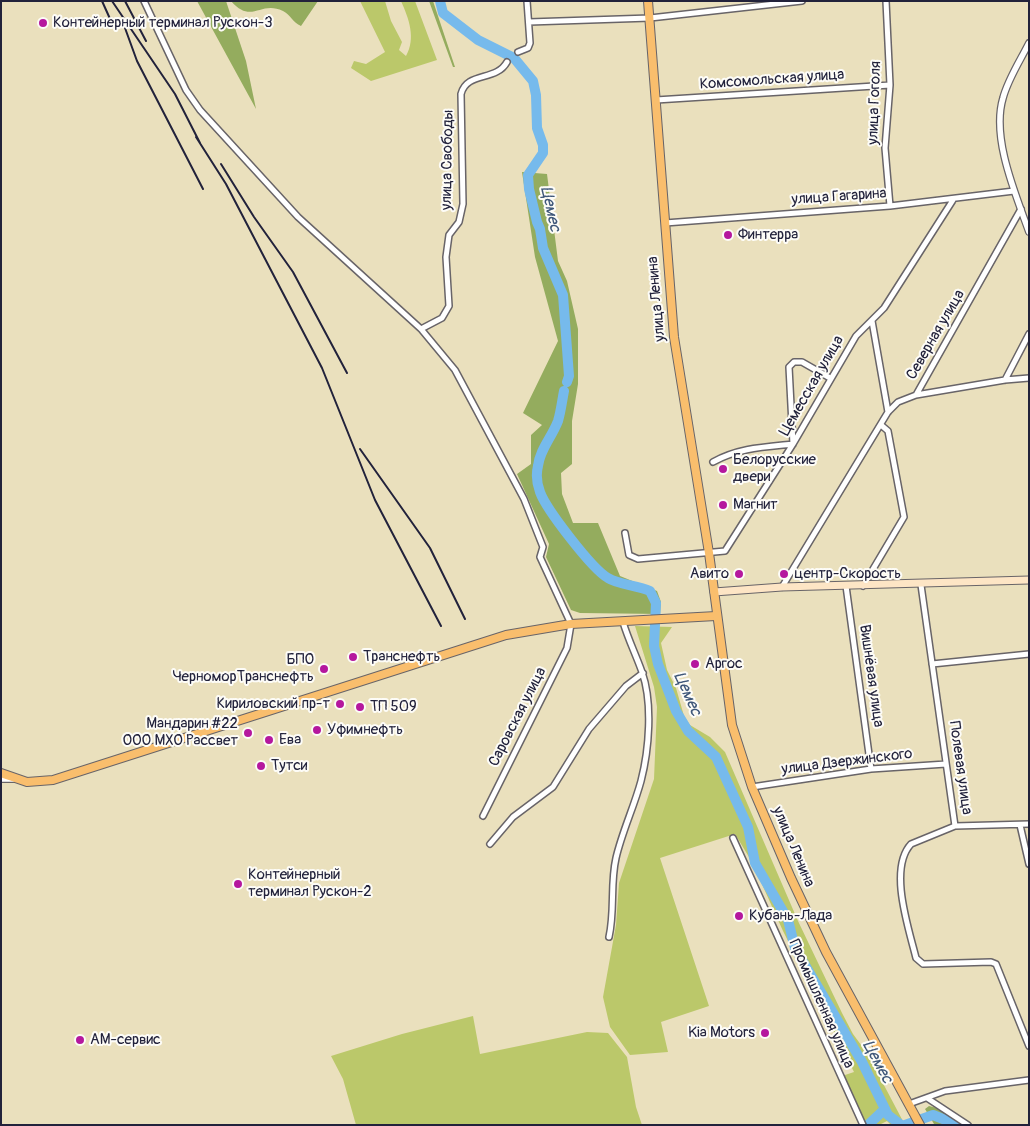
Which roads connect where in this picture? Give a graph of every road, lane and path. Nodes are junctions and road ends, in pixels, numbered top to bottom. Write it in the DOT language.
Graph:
graph roads {
  1 [pos="144,1"];
  2 [pos="526,1"];
  3 [pos="648,1"];
  4 [pos="802,1"];
  5 [pos="886,1"];
  6 [pos="650,18"];
  7 [pos="529,22"];
  8 [pos="1029,43"];
  9 [pos="518,52"];
  10 [pos="507,62"];
  11 [pos="890,85"];
  12 [pos="656,100"];
  13 [pos="1014,191"];
  14 [pos="953,200"];
  15 [pos="890,206"];
  16 [pos="1021,209"];
  17 [pos="665,223"];
  18 [pos="1029,232"];
  19 [pos="872,320"];
  20 [pos="421,329"];
  21 [pos="1029,334"];
  22 [pos="830,378"];
  23 [pos="1029,378"];
  24 [pos="1005,380"];
  25 [pos="916,395"];
  26 [pos="888,412"];
  27 [pos="881,425"];
  28 [pos="793,444"];
  29 [pos="713,462"];
  30 [pos="625,533"];
  31 [pos="709,552"];
  32 [pos="1029,580"];
  33 [pos="921,585"];
  34 [pos="846,586"];
  35 [pos="863,586"];
  36 [pos="782,588"];
  37 [pos="714,592"];
  38 [pos="716,616"];
  39 [pos="623,622"];
  40 [pos="571,626"];
  41 [pos="1029,654"];
  42 [pos="932,664"];
  43 [pos="643,673"];
  44 [pos="946,764"];
  45 [pos="871,769"];
  46 [pos="1,773"];
  47 [pos="13,778"];
  48 [pos="1,779"];
  49 [pos="752,787"];
  50 [pos="482,816"];
  51 [pos="1029,824"];
  52 [pos="1020,825"];
  53 [pos="954,826"];
  54 [pos="733,838"];
  55 [pos="490,844"];
  56 [pos="1029,864"];
  57 [pos="609,937"];
  58 [pos="1029,1046"];
  59 [pos="1029,1080"];
  60 [pos="927,1098"];
  61 [pos="909,1104"];
  62 [pos="863,1124"];
  63 [pos="920,1125"];
  64 [pos="968,1125"];
  1 -- 20 [label="street"];
  2 -- 7 [label="street"];
  3 -- 6 [label="main road, улица Ленина"];
  4 -- 6 [label="street"];
  5 -- 11 [label="street, улица Гоголя"];
  6 -- 7 [label="street"];
  6 -- 12 [label="main road, улица Ленина"];
  7 -- 9 [label="street"];
  8 -- 13 [label="street"];
  10 -- 20 [label="street, улица Свободы"];
  11 -- 12 [label="street, Комсомольская улица"];
  11 -- 15 [label="street, улица Гоголя"];
  12 -- 17 [label="main road, улица Ленина"];
  13 -- 14 [label="street, улица Гагарина"];
  13 -- 16 [label="street"];
  14 -- 15 [label="street, улица Гагарина"];
  14 -- 19 [label="street, Цемесская улица"];
  15 -- 17 [label="street, улица Гагарина"];
  16 -- 18 [label="street"];
  16 -- 25 [label="street, Северная улица"];
  17 -- 31 [label="main road, улица Ленина"];
  19 -- 22 [label="street, Цемесская улица"];
  19 -- 26 [label="street"];
  20 -- 40 [label="street"];
  21 -- 24 [label="street"];
  22 -- 28 [label="street, Цемесская улица"];
  22 -- 28 [label="street"];
  23 -- 24 [label="street"];
  24 -- 25 [label="street"];
  25 -- 26 [label="street, Северная улица"];
  26 -- 27 [label="street, Северная улица"];
  27 -- 35 [label="street"];
  27 -- 36 [label="street, Северная улица"];
  28 -- 29 [label="street"];
  28 -- 31 [label="street, Цемесская улица"];
  30 -- 31 [label="street"];
  31 -- 37 [label="main road, улица Ленина"];
  32 -- 33 [label="main road"];
  33 -- 35 [label="main road"];
  33 -- 42 [label="street, Полевая улица"];
  34 -- 35 [label="main road"];
  34 -- 36 [label="main road"];
  34 -- 45 [label="street, Вишнёвая улица"];
  36 -- 37 [label="main road"];
  37 -- 38 [label="main road, улица Ленина"];
  38 -- 39 [label="main road"];
  38 -- 49 [label="main road, улица Ленина"];
  39 -- 40 [label="main road"];
  39 -- 43 [label="street"];
  40 -- 47 [label="main road"];
  40 -- 50 [label="street, Саровская улица"];
  41 -- 42 [label="street"];
  42 -- 44 [label="street, Полевая улица"];
  43 -- 55 [label="street"];
  43 -- 57 [label="street"];
  44 -- 45 [label="street, улица Дзержинского"];
  44 -- 53 [label="street, Полевая улица"];
  45 -- 49 [label="street, улица Дзержинского"];
  46 -- 47 [label="main road"];
  47 -- 48 [label="street"];
  49 -- 61 [label="main road, улица Ленина"];
  51 -- 52 [label="street"];
  52 -- 53 [label="street"];
  52 -- 56 [label="street"];
  53 -- 58 [label="street, Полевая улица"];
  54 -- 62 [label="street, Промышленная улица"];
  59 -- 60 [label="street"];
  60 -- 61 [label="street"];
  60 -- 64 [label="street"];
  61 -- 63 [label="main road, улица Ленина"];
}
